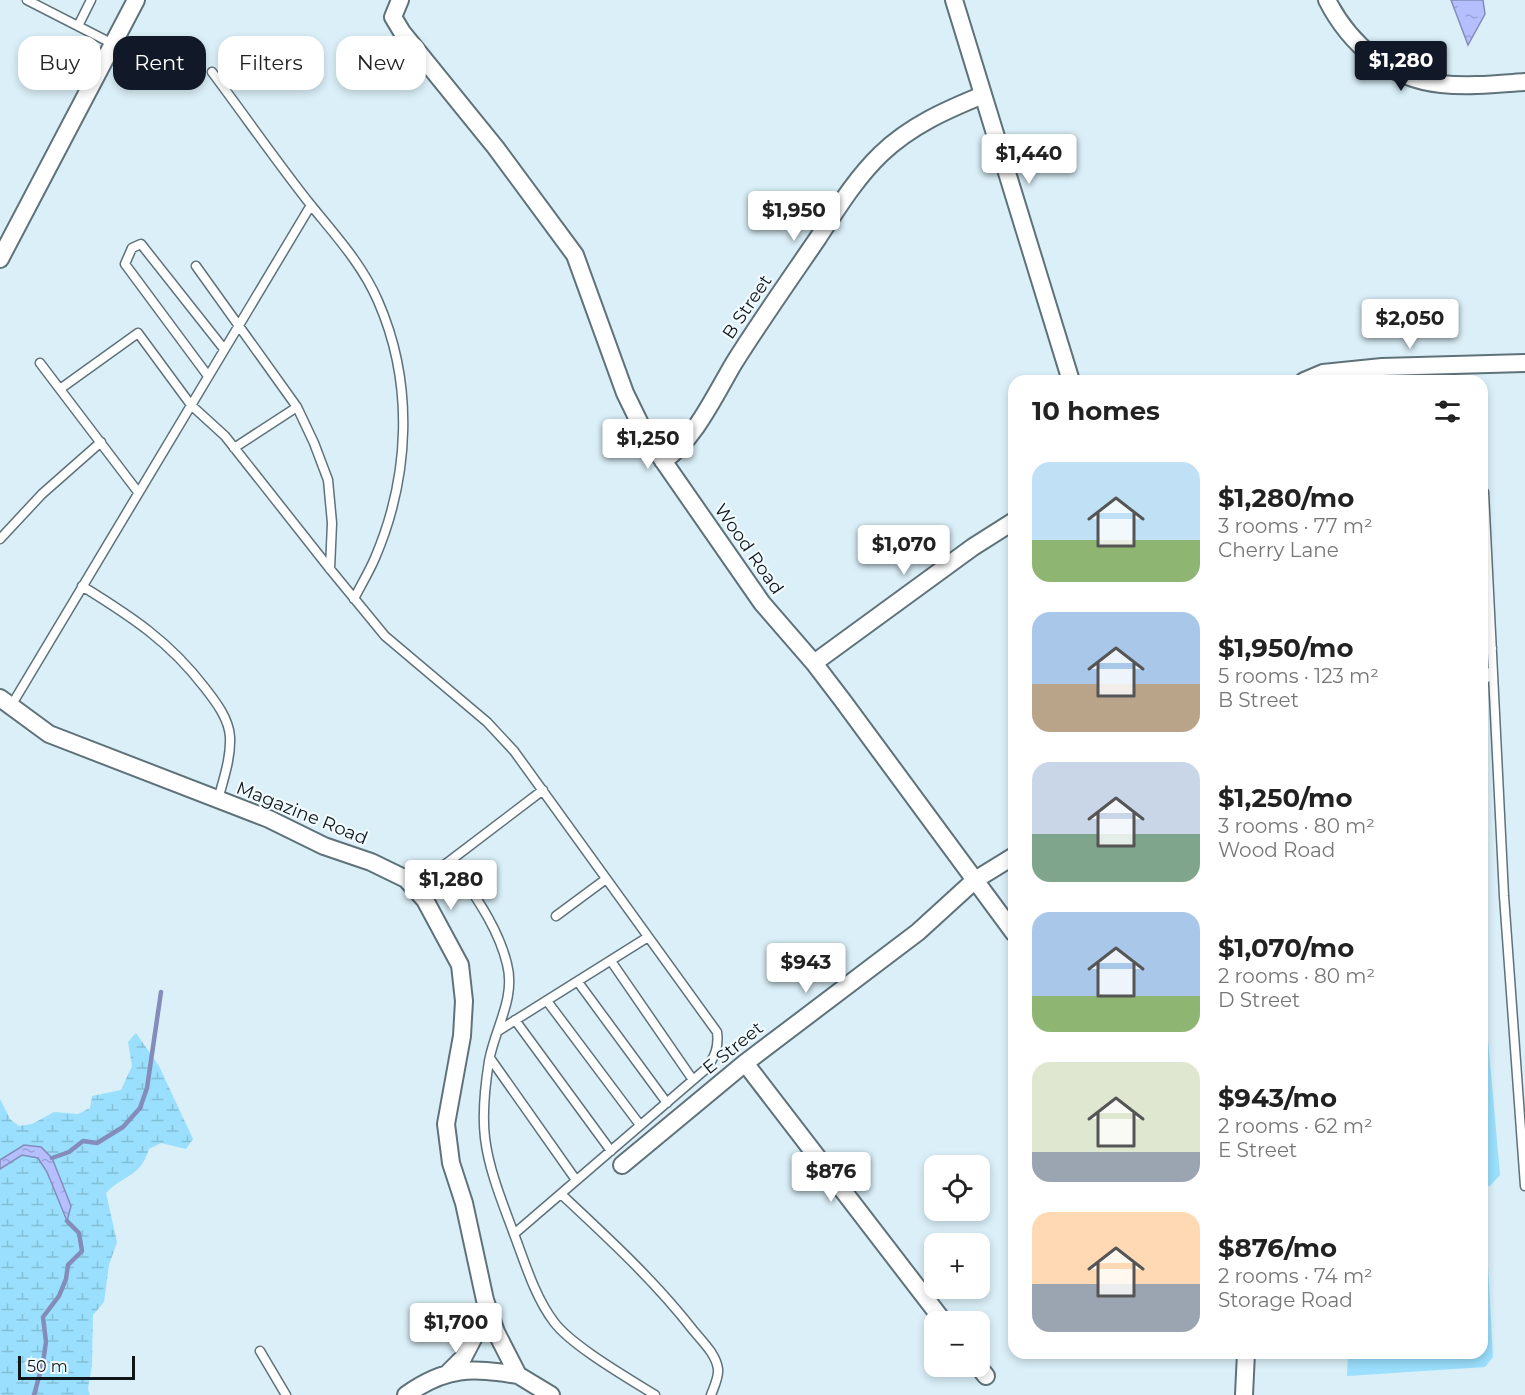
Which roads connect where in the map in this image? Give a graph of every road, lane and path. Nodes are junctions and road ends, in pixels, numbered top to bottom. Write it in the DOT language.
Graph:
graph roads {
  1 [pos="27,0"];
  2 [pos="91,0"];
  3 [pos="136,0"];
  4 [pos="400,0"];
  5 [pos="954,0"];
  6 [pos="1327,0"];
  7 [pos="78,26"];
  8 [pos="112,44"];
  9 [pos="212,72"];
  10 [pos="1525,82"];
  11 [pos="983,95"];
  12 [pos="311,205"];
  13 [pos="0,259"];
  14 [pos="196,266"];
  15 [pos="238,325"];
  16 [pos="224,350"];
  17 [pos="40,363"];
  18 [pos="1525,363"];
  19 [pos="1069,375"];
  20 [pos="1318,375"];
  21 [pos="208,376"];
  22 [pos="60,389"];
  23 [pos="191,405"];
  24 [pos="297,407"];
  25 [pos="100,442"];
  26 [pos="234,448"];
  27 [pos="663,461"];
  28 [pos="138,492"];
  29 [pos="1008,525"];
  30 [pos="0,538"];
  31 [pos="330,569"];
  32 [pos="1488,570"];
  33 [pos="82,586"];
  34 [pos="354,599"];
  35 [pos="1488,643"];
  36 [pos="1492,648"];
  37 [pos="814,663"];
  38 [pos="1493,669"];
  39 [pos="1488,676"];
  40 [pos="6,702"];
  41 [pos="543,790"];
  42 [pos="218,800"];
  43 [pos="451,860"];
  44 [pos="1008,860"];
  45 [pos="606,879"];
  46 [pos="975,880"];
  47 [pos="413,887"];
  48 [pos="556,916"];
  49 [pos="1008,925"];
  50 [pos="648,938"];
  51 [pos="611,961"];
  52 [pos="578,982"];
  53 [pos="547,1001"];
  54 [pos="515,1020"];
  55 [pos="498,1030"];
  56 [pos="490,1058"];
  57 [pos="745,1064"];
  58 [pos="693,1080"];
  59 [pos="667,1103"];
  60 [pos="640,1125"];
  61 [pos="611,1151"];
  62 [pos="622,1165"];
  63 [pos="576,1180"];
  64 [pos="1525,1186"];
  65 [pos="561,1194"];
  66 [pos="514,1234"];
  67 [pos="488,1310"];
  68 [pos="936,1311"];
  69 [pos="260,1352"];
  70 [pos="1246,1359"];
  71 [pos="448,1373"];
  72 [pos="518,1375"];
  73 [pos="286,1395"];
  74 [pos="406,1395"];
  75 [pos="551,1395"];
  76 [pos="655,1395"];
  77 [pos="711,1395"];
  78 [pos="1244,1395"];
  1 -- 7 [label="lane"];
  2 -- 7 [label="lane"];
  3 -- 8 [label="street"];
  4 -- 27 [label="street, Wood Road"];
  5 -- 11 [label="street"];
  6 -- 10 [label="street"];
  7 -- 8 [label="lane"];
  8 -- 13 [label="street"];
  9 -- 12 [label="lane"];
  11 -- 19 [label="street"];
  11 -- 27 [label="street, B Street"];
  12 -- 15 [label="lane"];
  12 -- 34 [label="lane"];
  14 -- 15 [label="lane"];
  15 -- 16 [label="lane"];
  15 -- 24 [label="lane"];
  16 -- 21 [label="lane"];
  16 -- 21 [label="lane"];
  17 -- 22 [label="lane"];
  18 -- 20 [label="street"];
  21 -- 23 [label="lane"];
  22 -- 23 [label="lane"];
  22 -- 25 [label="lane"];
  23 -- 26 [label="lane"];
  23 -- 28 [label="lane"];
  24 -- 26 [label="lane"];
  24 -- 31 [label="lane"];
  25 -- 28 [label="lane"];
  25 -- 30 [label="lane"];
  26 -- 31 [label="lane"];
  27 -- 37 [label="street, Wood Road"];
  28 -- 33 [label="lane"];
  29 -- 37 [label="street"];
  31 -- 34 [label="lane"];
  32 -- 36 [label="lane"];
  33 -- 40 [label="lane"];
  33 -- 42 [label="lane"];
  34 -- 41 [label="lane"];
  35 -- 36 [label="lane"];
  36 -- 38 [label="lane"];
  37 -- 46 [label="street, Wood Road"];
  38 -- 39 [label="lane"];
  38 -- 64 [label="lane"];
  40 -- 42 [label="street, Magazine Road"];
  41 -- 43 [label="lane"];
  41 -- 45 [label="lane"];
  42 -- 47 [label="street, Magazine Road"];
  43 -- 47 [label="lane"];
  43 -- 55 [label="lane"];
  44 -- 46 [label="street, E Street"];
  45 -- 48 [label="lane"];
  45 -- 50 [label="lane"];
  46 -- 49 [label="street, Wood Road"];
  46 -- 57 [label="street, E Street"];
  47 -- 67 [label="street, Magazine Road"];
  50 -- 51 [label="lane"];
  50 -- 58 [label="lane"];
  51 -- 52 [label="lane"];
  51 -- 58 [label="lane"];
  52 -- 53 [label="lane"];
  52 -- 59 [label="lane"];
  53 -- 54 [label="lane"];
  53 -- 60 [label="lane"];
  54 -- 55 [label="lane"];
  54 -- 61 [label="lane"];
  55 -- 56 [label="lane"];
  56 -- 63 [label="lane"];
  56 -- 66 [label="lane"];
  57 -- 62 [label="street, E Street"];
  57 -- 68 [label="street"];
  58 -- 59 [label="lane"];
  59 -- 60 [label="lane"];
  60 -- 61 [label="lane"];
  61 -- 63 [label="lane"];
  63 -- 65 [label="lane"];
  65 -- 66 [label="lane"];
  65 -- 77 [label="lane"];
  66 -- 76 [label="lane"];
  67 -- 71 [label="street"];
  67 -- 72 [label="street, Magazine Road"];
  69 -- 73 [label="lane"];
  70 -- 78 [label="street"];
  71 -- 72 [label="street"];
  71 -- 74 [label="street"];
  72 -- 75 [label="street"];
}
